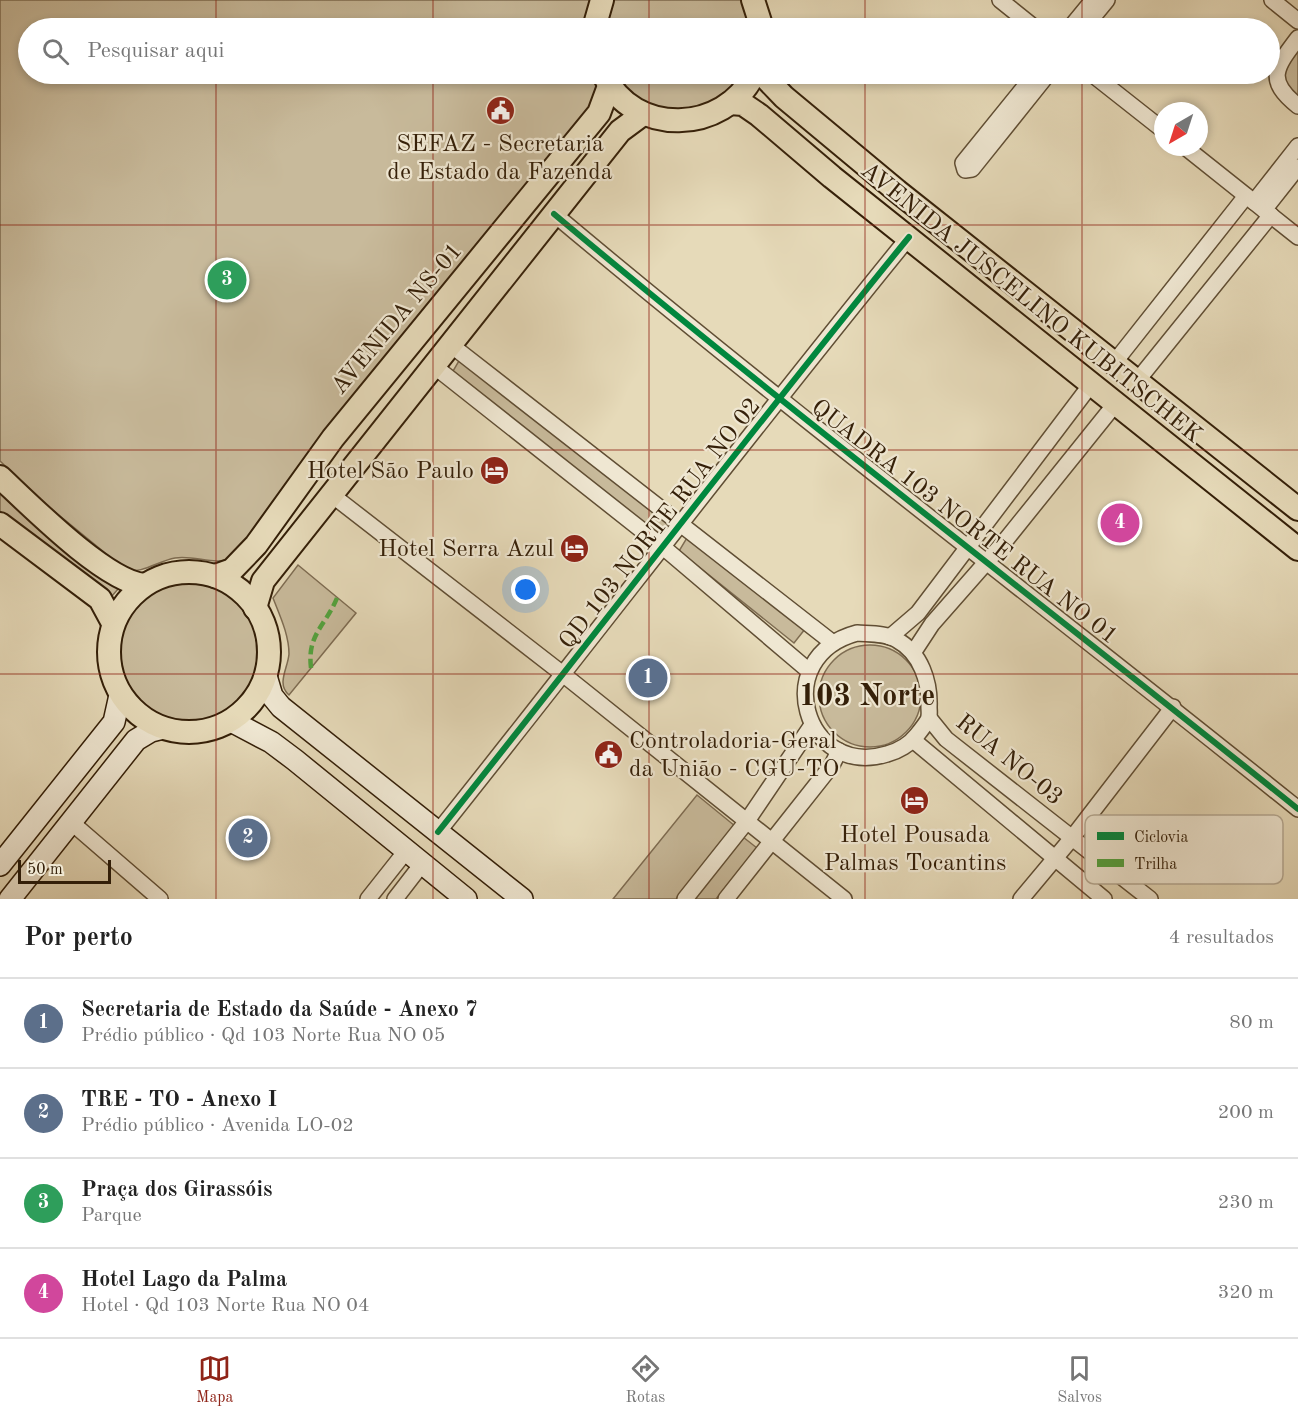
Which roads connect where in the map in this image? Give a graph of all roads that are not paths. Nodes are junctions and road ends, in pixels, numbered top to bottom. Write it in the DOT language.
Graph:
graph roads {
  1 [pos="602,0"];
  2 [pos="753,0"];
  3 [pos="1000,0"];
  4 [pos="1093,0"];
  5 [pos="1107,0"];
  6 [pos="1272,0"];
  7 [pos="597,18"];
  8 [pos="759,18"];
  9 [pos="1022,18"];
  10 [pos="1078,18"];
  11 [pos="1092,18"];
  12 [pos="1298,21"];
  13 [pos="1298,38"];
  14 [pos="1280,61"];
  15 [pos="605,84"];
  16 [pos="609,84"];
  17 [pos="747,84"];
  18 [pos="772,84"];
  19 [pos="1027,84"];
  20 [pos="1040,84"];
  21 [pos="1105,84"];
  22 [pos="1278,84"];
  23 [pos="730,103"];
  24 [pos="1298,106"];
  25 [pos="643,114"];
  26 [pos="1154,123"];
  27 [pos="1298,146"];
  28 [pos="1196,156"];
  29 [pos="1298,167"];
  30 [pos="1259,206"];
  31 [pos="554,214"];
  32 [pos="909,237"];
  33 [pos="1298,237"];
  34 [pos="451,345"];
  35 [pos="1114,363"];
  36 [pos="434,366"];
  37 [pos="1137,381"];
  38 [pos="1092,383"];
  39 [pos="779,397"];
  40 [pos="1116,403"];
  41 [pos="0,477"];
  42 [pos="332,495"];
  43 [pos="1298,509"];
  44 [pos="0,524"];
  45 [pos="681,525"];
  46 [pos="967,546"];
  47 [pos="663,547"];
  48 [pos="1298,549"];
  49 [pos="986,562"];
  50 [pos="215,576"];
  51 [pos="144,585"];
  52 [pos="255,608"];
  53 [pos="113,623"];
  54 [pos="890,637"];
  55 [pos="833,643"];
  56 [pos="913,653"];
  57 [pos="808,671"];
  58 [pos="564,675"];
  59 [pos="266,676"];
  60 [pos="120,695"];
  61 [pos="1173,707"];
  62 [pos="929,718"];
  63 [pos="231,721"];
  64 [pos="812,725"];
  65 [pos="164,728"];
  66 [pos="913,740"];
  67 [pos="838,751"];
  68 [pos="1298,809"];
  69 [pos="1090,815"];
  70 [pos="747,820"];
  71 [pos="1085,821"];
  72 [pos="71,822"];
  73 [pos="438,832"];
  74 [pos="1072,838"];
  75 [pos="772,841"];
  76 [pos="1085,848"];
  77 [pos="414,858"];
  78 [pos="1054,859"];
  79 [pos="0,865"];
  80 [pos="1085,884"];
  81 [pos="1085,884"];
  82 [pos="1131,884"];
  83 [pos="10,899"];
  84 [pos="160,899"];
  85 [pos="368,899"];
  86 [pos="395,899"];
  87 [pos="466,899"];
  88 [pos="522,899"];
  89 [pos="685,899"];
  90 [pos="726,899"];
  91 [pos="844,899"];
  92 [pos="1021,899"];
  93 [pos="1104,899"];
  94 [pos="1150,899"];
  1 -- 7 [label="main road"];
  2 -- 8 [label="main road"];
  3 -- 9 [label="street"];
  4 -- 10 [label="street"];
  5 -- 11 [label="street"];
  6 -- 12 [label="street"];
  13 -- 14 [label="street"];
  15 -- 50 [label="main road, AVENIDA NS-01"];
  16 -- 25 [label="main road"];
  17 -- 23 [label="main road"];
  18 -- 35 [label="main road, AVENIDA JUSCELINO KUBITSCHEK"];
  19 -- 20 [label="street"];
  21 -- 26 [label="street"];
  22 -- 24 [label="street"];
  23 -- 25 [label="main road"];
  23 -- 32 [label="main road, AVENIDA JUSCELINO KUBITSCHEK"];
  25 -- 31 [label="main road"];
  27 -- 30 [label="street"];
  28 -- 30 [label="street"];
  29 -- 30 [label="street"];
  30 -- 33 [label="street"];
  30 -- 35 [label="street"];
  30 -- 37 [label="street"];
  31 -- 34 [label="main road"];
  31 -- 39 [label="street, QUADRA 103 NORTE RUA NO 01"];
  32 -- 38 [label="main road, AVENIDA JUSCELINO KUBITSCHEK"];
  32 -- 39 [label="street, QD 103 NORTE RUA NO 02"];
  34 -- 36 [label="main road"];
  34 -- 45 [label="street"];
  35 -- 37 [label="main road, AVENIDA JUSCELINO KUBITSCHEK"];
  36 -- 42 [label="main road"];
  36 -- 47 [label="street"];
  37 -- 43 [label="main road, AVENIDA JUSCELINO KUBITSCHEK"];
  38 -- 40 [label="main road, AVENIDA JUSCELINO KUBITSCHEK"];
  38 -- 46 [label="street"];
  39 -- 45 [label="street, QD 103 NORTE RUA NO 02"];
  39 -- 46 [label="street, QUADRA 103 NORTE RUA NO 01"];
  40 -- 48 [label="main road, AVENIDA JUSCELINO KUBITSCHEK"];
  40 -- 49 [label="street"];
  41 -- 51 [label="main road"];
  42 -- 52 [label="main road"];
  42 -- 58 [label="street"];
  44 -- 53 [label="main road"];
  45 -- 47 [label="street, QD 103 NORTE RUA NO 02"];
  45 -- 55 [label="street"];
  46 -- 49 [label="street, QUADRA 103 NORTE RUA NO 01"];
  46 -- 54 [label="street"];
  47 -- 57 [label="street"];
  47 -- 58 [label="street, QD 103 NORTE RUA NO 02"];
  49 -- 56 [label="street"];
  49 -- 61 [label="street, QUADRA 103 NORTE RUA NO 01"];
  50 -- 51 [label="main road"];
  50 -- 52 [label="main road"];
  51 -- 53 [label="main road"];
  52 -- 59 [label="main road"];
  53 -- 60 [label="main road"];
  54 -- 55 [label="street"];
  54 -- 56 [label="street"];
  55 -- 57 [label="street"];
  56 -- 62 [label="street"];
  57 -- 64 [label="street"];
  58 -- 70 [label="street"];
  58 -- 73 [label="street, QD 103 NORTE RUA NO 02"];
  59 -- 63 [label="main road"];
  59 -- 73 [label="street"];
  60 -- 65 [label="main road"];
  60 -- 79 [label="street"];
  61 -- 68 [label="street, QUADRA 103 NORTE RUA NO 01"];
  61 -- 69 [label="street"];
  62 -- 66 [label="street"];
  62 -- 74 [label="street, RUA NO-03"];
  63 -- 65 [label="main road"];
  63 -- 77 [label="street"];
  64 -- 67 [label="street"];
  64 -- 70 [label="street"];
  65 -- 72 [label="street"];
  66 -- 67 [label="street"];
  66 -- 78 [label="street"];
  67 -- 75 [label="street"];
  70 -- 75 [label="street"];
  70 -- 89 [label="street"];
  71 -- 74 [label="street"];
  72 -- 83 [label="street"];
  72 -- 84 [label="street"];
  73 -- 88 [label="street"];
  74 -- 76 [label="street, RUA NO-03"];
  74 -- 78 [label="street"];
  75 -- 90 [label="street"];
  75 -- 91 [label="street"];
  77 -- 85 [label="street"];
  77 -- 86 [label="street"];
  77 -- 87 [label="street"];
  78 -- 80 [label="street"];
  78 -- 92 [label="street"];
  81 -- 93 [label="street"];
  82 -- 94 [label="street, RUA NO-03"];
}
